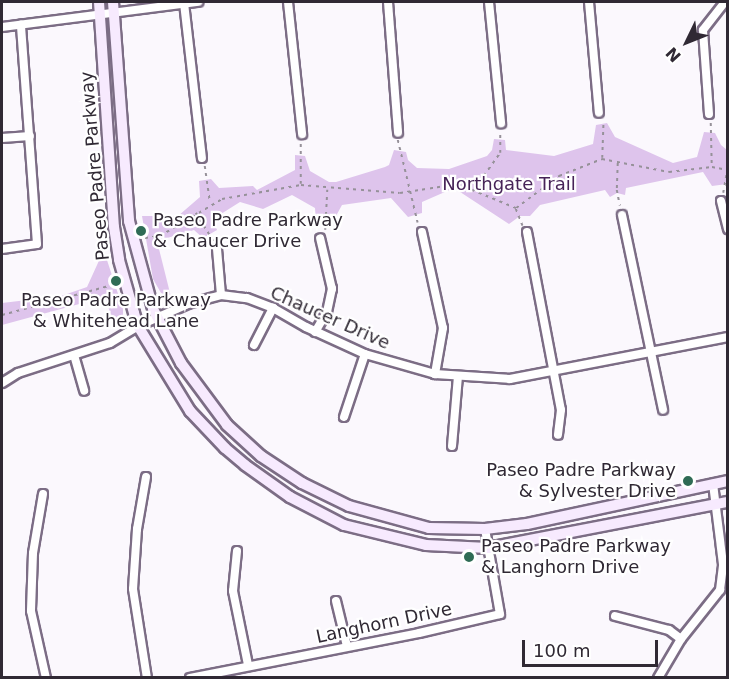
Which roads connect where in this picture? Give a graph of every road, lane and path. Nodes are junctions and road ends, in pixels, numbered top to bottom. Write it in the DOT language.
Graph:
graph roads {
  1 [pos="99,2"];
  2 [pos="198,2"];
  3 [pos="288,2"];
  4 [pos="388,2"];
  5 [pos="489,2"];
  6 [pos="589,2"];
  7 [pos="725,2"];
  8 [pos="184,3"];
  9 [pos="114,7"];
  10 [pos="100,15"];
  11 [pos="21,25"];
  12 [pos="2,27"];
  13 [pos="599,112"];
  14 [pos="709,114"];
  15 [pos="501,123"];
  16 [pos="398,133"];
  17 [pos="302,134"];
  18 [pos="30,136"];
  19 [pos="2,138"];
  20 [pos="202,158"];
  21 [pos="602,159"];
  22 [pos="618,162"];
  23 [pos="712,167"];
  24 [pos="727,170"];
  25 [pos="301,185"];
  26 [pos="327,188"];
  27 [pos="474,189"];
  28 [pos="411,193"];
  29 [pos="722,201"];
  30 [pos="210,204"];
  31 [pos="516,208"];
  32 [pos="196,212"];
  33 [pos="622,215"];
  34 [pos="728,229"];
  35 [pos="422,232"];
  36 [pos="527,232"];
  37 [pos="132,234"];
  38 [pos="320,238"];
  39 [pos="2,249"];
  40 [pos="217,249"];
  41 [pos="124,280"];
  42 [pos="221,295"];
  43 [pos="273,308"];
  44 [pos="2,315"];
  45 [pos="156,318"];
  46 [pos="138,326"];
  47 [pos="315,332"];
  48 [pos="728,337"];
  49 [pos="254,345"];
  50 [pos="651,352"];
  51 [pos="365,354"];
  52 [pos="74,355"];
  53 [pos="553,371"];
  54 [pos="435,374"];
  55 [pos="458,376"];
  56 [pos="2,383"];
  57 [pos="84,391"];
  58 [pos="663,410"];
  59 [pos="344,417"];
  60 [pos="558,435"];
  61 [pos="452,446"];
  62 [pos="146,477"];
  63 [pos="728,481"];
  64 [pos="713,484"];
  65 [pos="43,494"];
  66 [pos="722,503"];
  67 [pos="485,529"];
  68 [pos="488,548"];
  69 [pos="237,551"];
  70 [pos="724,590"];
  71 [pos="336,601"];
  72 [pos="615,616"];
  73 [pos="681,639"];
  74 [pos="347,646"];
  75 [pos="248,665"];
  76 [pos="46,678"];
  77 [pos="147,678"];
  78 [pos="190,678"];
  79 [pos="658,678"];
  1 -- 10 [label="main road, Paseo Padre Parkway"];
  2 -- 8 [label="street"];
  3 -- 17 [label="street"];
  4 -- 16 [label="street"];
  5 -- 15 [label="street"];
  6 -- 13 [label="street"];
  7 -- 14 [label="street"];
  8 -- 9 [label="street"];
  8 -- 20 [label="street"];
  9 -- 10 [label="street"];
  9 -- 37 [label="main road, Paseo Padre Parkway"];
  10 -- 11 [label="street"];
  10 -- 41 [label="main road, Paseo Padre Parkway"];
  11 -- 12 [label="street"];
  11 -- 18 [label="street"];
  13 -- 21 [label="path"];
  14 -- 23 [label="path"];
  15 -- 27 [label="path"];
  16 -- 28 [label="path"];
  17 -- 25 [label="path"];
  18 -- 19 [label="street"];
  18 -- 39 [label="street"];
  20 -- 30 [label="path"];
  21 -- 22 [label="path"];
  21 -- 31 [label="path"];
  22 -- 23 [label="path"];
  22 -- 33 [label="path"];
  23 -- 24 [label="path"];
  24 -- 29 [label="path"];
  25 -- 26 [label="path"];
  25 -- 30 [label="path"];
  26 -- 28 [label="path"];
  26 -- 38 [label="path"];
  27 -- 28 [label="path"];
  27 -- 31 [label="path"];
  28 -- 35 [label="path"];
  29 -- 34 [label="street"];
  30 -- 32 [label="path"];
  31 -- 36 [label="path"];
  32 -- 37 [label="path"];
  32 -- 40 [label="path"];
  33 -- 50 [label="street"];
  35 -- 54 [label="street"];
  36 -- 53 [label="street"];
  37 -- 45 [label="main road, Paseo Padre Parkway"];
  38 -- 47 [label="street"];
  40 -- 42 [label="street"];
  41 -- 44 [label="path"];
  41 -- 46 [label="main road, Paseo Padre Parkway"];
  42 -- 43 [label="street, Chaucer Drive"];
  42 -- 45 [label="street, Chaucer Drive"];
  43 -- 47 [label="street, Chaucer Drive"];
  43 -- 49 [label="street"];
  45 -- 46 [label="street, Chaucer Drive"];
  45 -- 67 [label="main road, Paseo Padre Parkway"];
  46 -- 52 [label="street, Chaucer Drive"];
  46 -- 68 [label="main road, Paseo Padre Parkway"];
  47 -- 51 [label="street, Chaucer Drive"];
  48 -- 50 [label="street, Chaucer Drive"];
  50 -- 53 [label="street, Chaucer Drive"];
  50 -- 58 [label="street"];
  51 -- 54 [label="street, Chaucer Drive"];
  51 -- 59 [label="street"];
  52 -- 56 [label="street, Chaucer Drive"];
  52 -- 57 [label="street"];
  53 -- 55 [label="street, Chaucer Drive"];
  53 -- 60 [label="street"];
  54 -- 55 [label="street, Chaucer Drive"];
  55 -- 61 [label="street"];
  62 -- 77 [label="street"];
  63 -- 64 [label="main road, Paseo Padre Parkway"];
  64 -- 66 [label="street"];
  64 -- 67 [label="main road, Paseo Padre Parkway"];
  65 -- 76 [label="street"];
  66 -- 68 [label="main road, Paseo Padre Parkway"];
  66 -- 70 [label="street"];
  67 -- 68 [label="street, Langhorn Drive"];
  68 -- 74 [label="street, Langhorn Drive"];
  69 -- 75 [label="street"];
  70 -- 73 [label="street"];
  71 -- 74 [label="street"];
  72 -- 73 [label="street"];
  73 -- 79 [label="street"];
  74 -- 75 [label="street, Langhorn Drive"];
  75 -- 78 [label="street, Langhorn Drive"];
}
